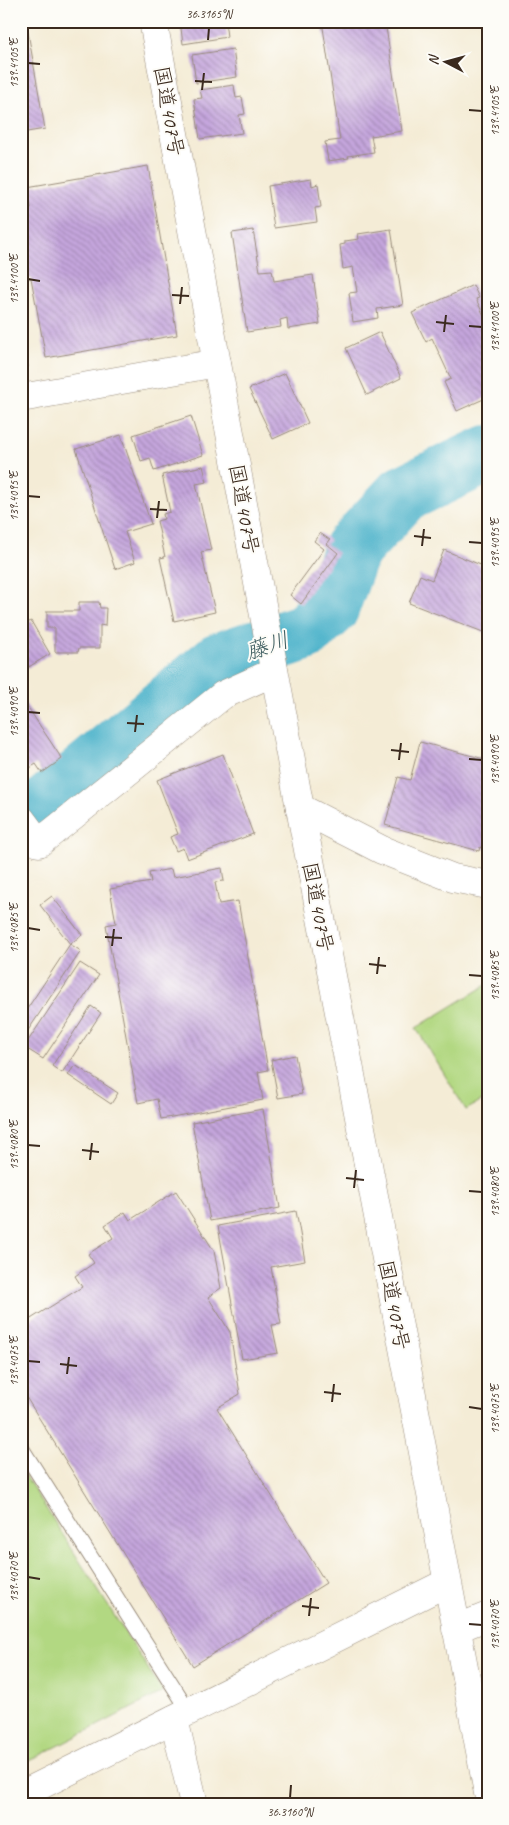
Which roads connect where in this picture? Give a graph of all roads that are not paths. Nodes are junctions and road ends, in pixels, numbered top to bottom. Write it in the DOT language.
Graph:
graph roads {
  1 [pos="153,21"];
  2 [pos="218,363"];
  3 [pos="21,398"];
  4 [pos="274,672"];
  5 [pos="300,808"];
  6 [pos="25,825"];
  7 [pos="488,885"];
  8 [pos="21,1447"];
  9 [pos="446,1583"];
  10 [pos="488,1616"];
  11 [pos="456,1629"];
  12 [pos="182,1715"];
  13 [pos="488,1793"];
  14 [pos="21,1795"];
  15 [pos="194,1804"];
  1 -- 2 [label="main road, 国道407号"];
  2 -- 3 [label="main road"];
  2 -- 4 [label="main road, 国道407号"];
  4 -- 5 [label="main road, 国道407号"];
  4 -- 6 [label="main road"];
  5 -- 7 [label="main road"];
  5 -- 9 [label="main road, 国道407号"];
  8 -- 12 [label="lane"];
  9 -- 11 [label="main road, 国道407号"];
  9 -- 12 [label="main road"];
  10 -- 11 [label="main road"];
  11 -- 13 [label="main road, 国道407号"];
  12 -- 14 [label="main road"];
  12 -- 15 [label="main road"];
}
